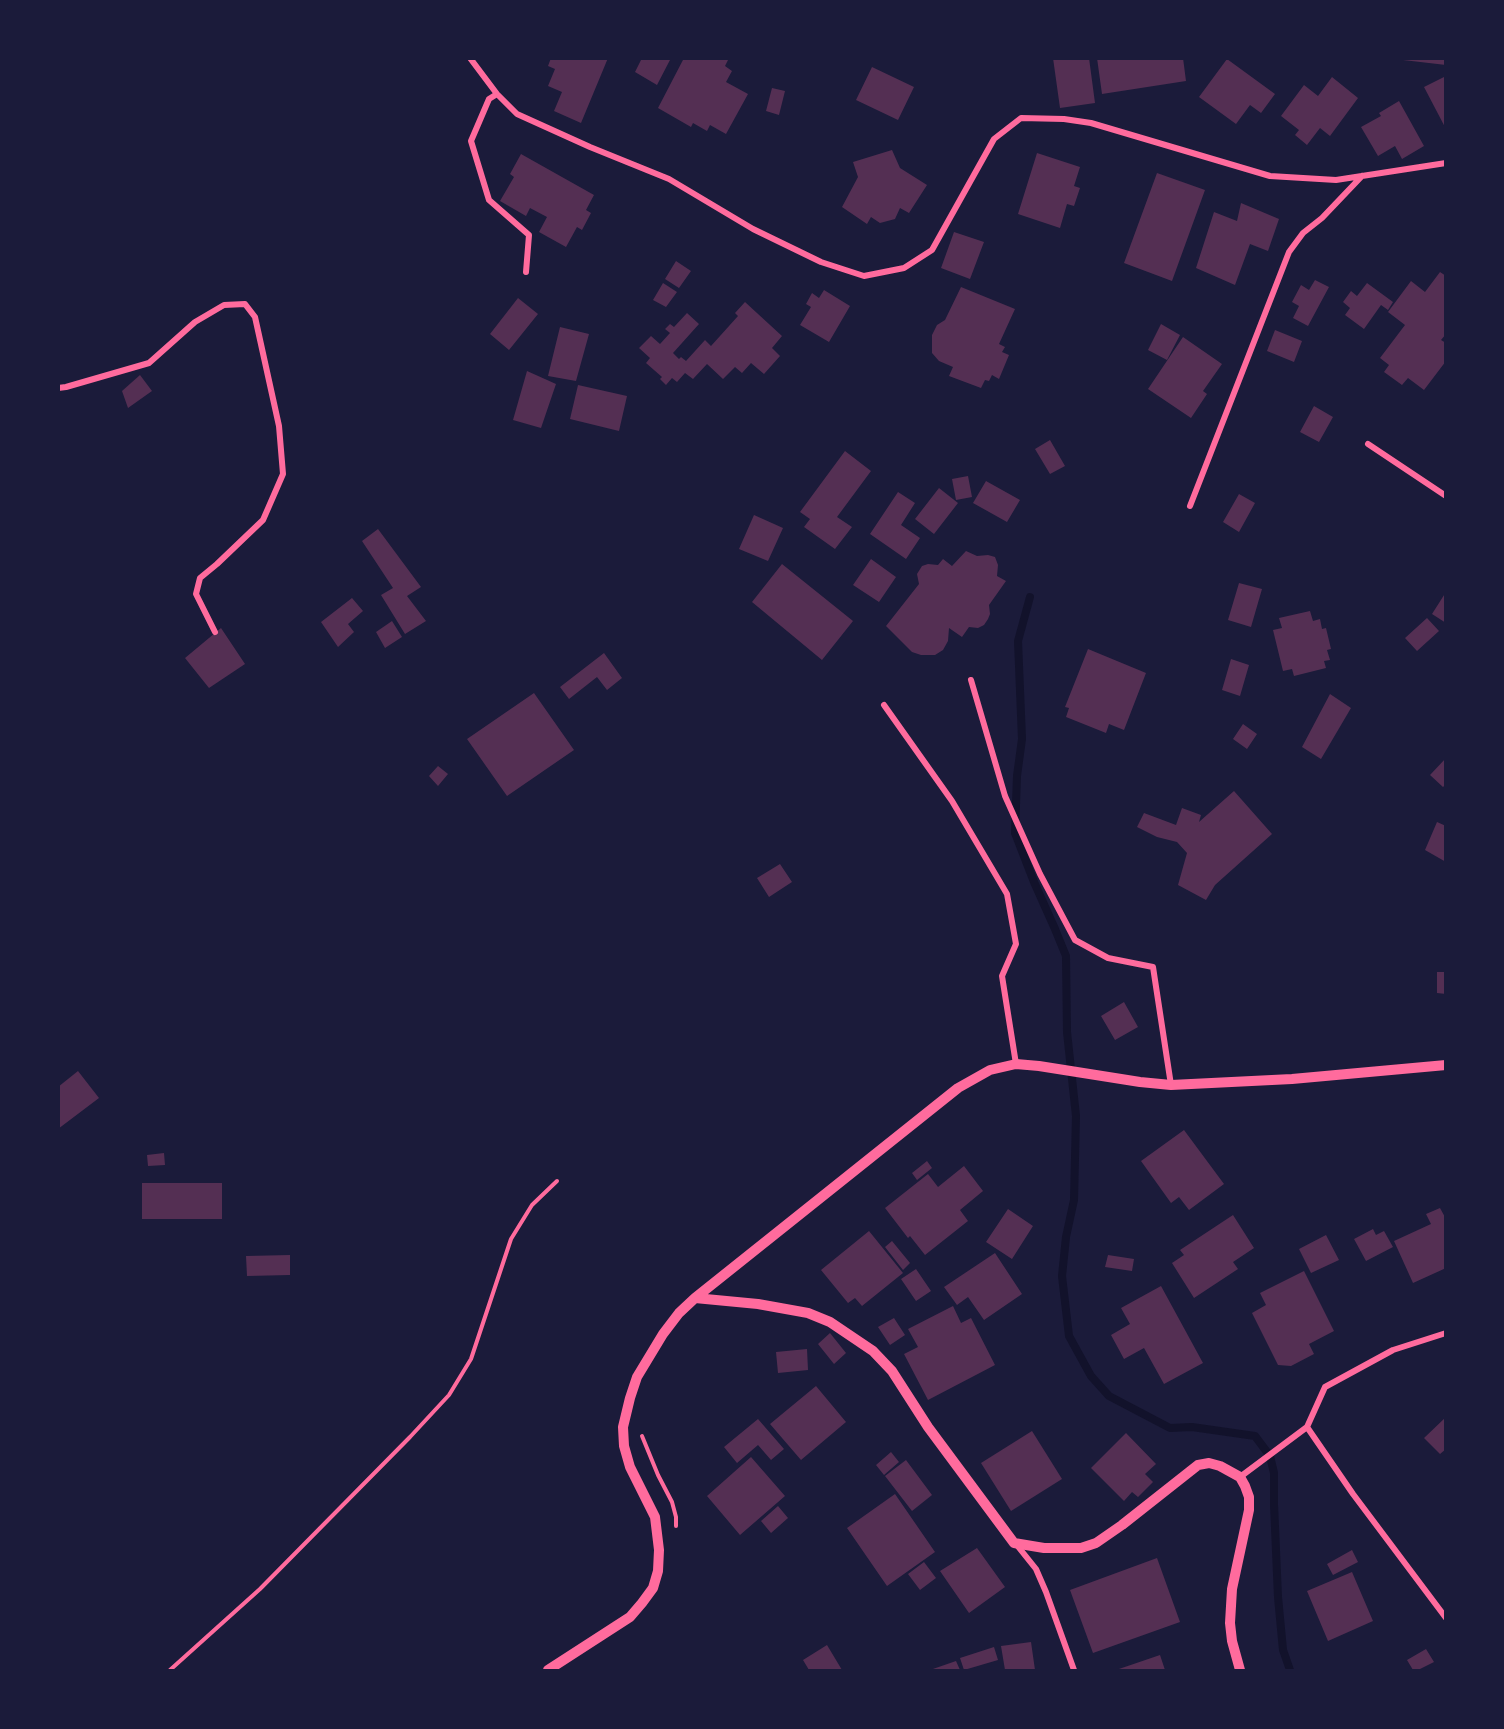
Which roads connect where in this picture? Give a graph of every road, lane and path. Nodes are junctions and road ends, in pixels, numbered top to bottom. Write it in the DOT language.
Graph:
graph roads {
  1 [pos="470,58"];
  2 [pos="498,94"];
  3 [pos="1446,163"];
  4 [pos="1362,176"];
  5 [pos="526,272"];
  6 [pos="58,387"];
  7 [pos="1368,444"];
  8 [pos="1446,496"];
  9 [pos="1190,506"];
  10 [pos="215,632"];
  11 [pos="971,680"];
  12 [pos="884,705"];
  13 [pos="1016,1064"];
  14 [pos="1446,1065"];
  15 [pos="1171,1085"];
  16 [pos="557,1181"];
  17 [pos="695,1298"];
  18 [pos="1446,1334"];
  19 [pos="1307,1427"];
  20 [pos="1240,1477"];
  21 [pos="1014,1543"];
  22 [pos="1446,1618"];
  23 [pos="170,1671"];
  24 [pos="548,1671"];
  25 [pos="1074,1671"];
  26 [pos="1240,1671"];
  1 -- 2 [label="street"];
  2 -- 4 [label="street"];
  2 -- 5 [label="street"];
  3 -- 4 [label="street"];
  4 -- 9 [label="street"];
  6 -- 10 [label="street"];
  7 -- 8 [label="street"];
  11 -- 15 [label="street"];
  12 -- 13 [label="street"];
  13 -- 15 [label="street"];
  13 -- 17 [label="street"];
  14 -- 15 [label="street"];
  16 -- 23 [label="path"];
  17 -- 21 [label="street"];
  17 -- 24 [label="street"];
  18 -- 19 [label="street"];
  19 -- 20 [label="street"];
  19 -- 22 [label="street"];
  20 -- 21 [label="street"];
  20 -- 26 [label="street"];
  21 -- 25 [label="street"];
}
